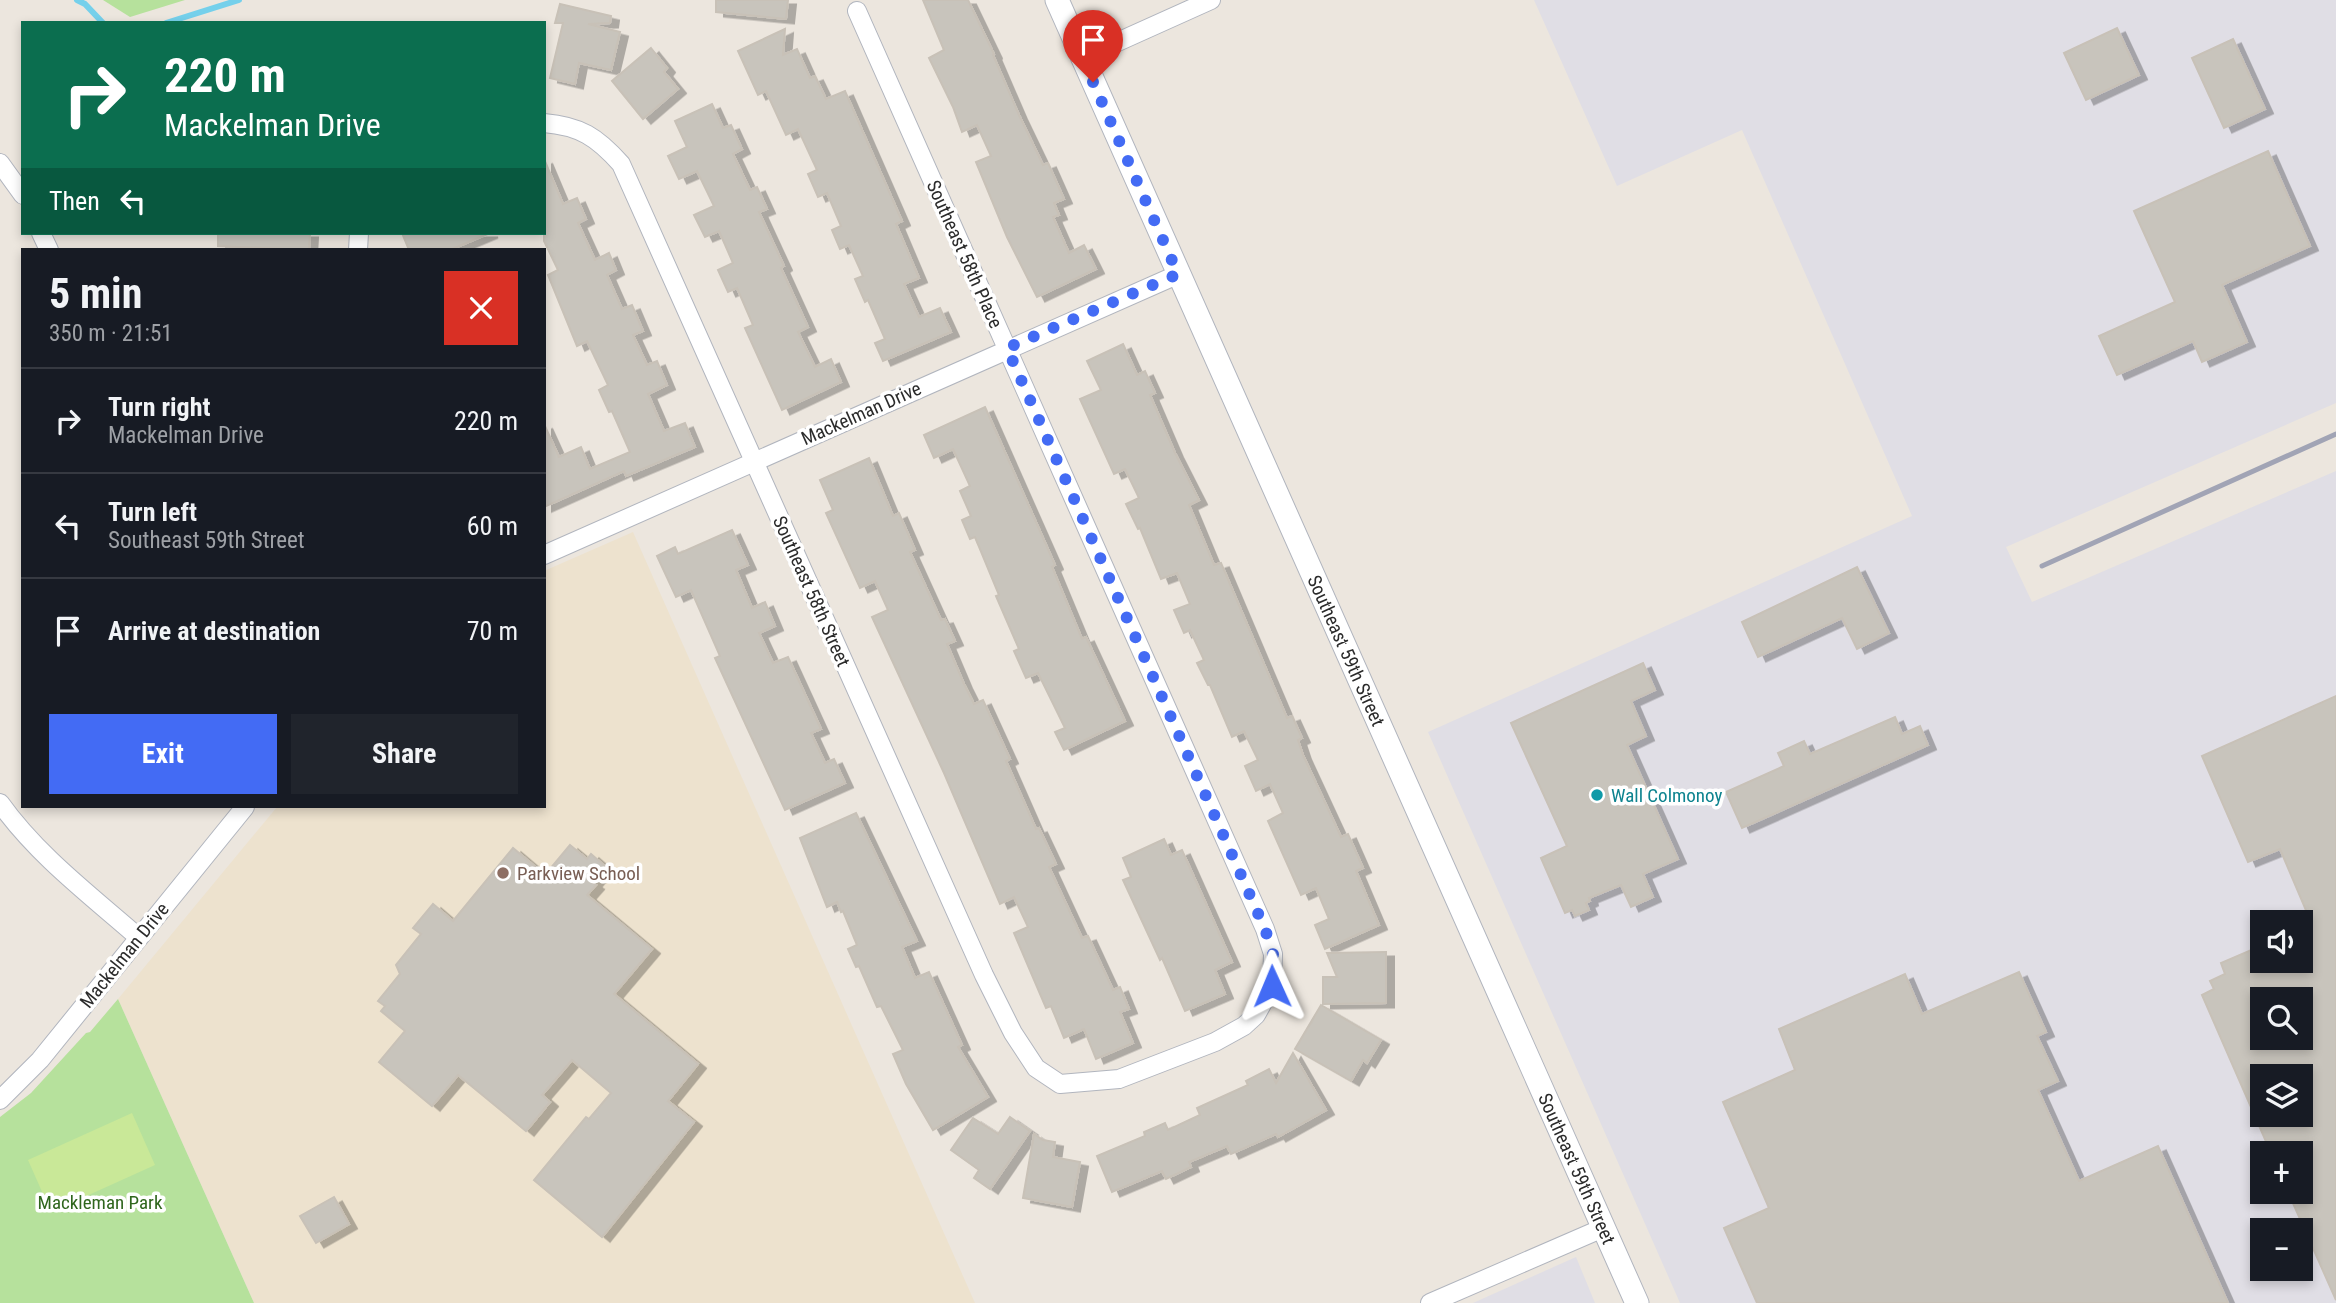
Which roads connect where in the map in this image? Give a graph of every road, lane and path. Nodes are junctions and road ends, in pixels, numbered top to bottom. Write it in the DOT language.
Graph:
graph roads {
  1 [pos="1057,0"];
  2 [pos="1211,0"];
  3 [pos="857,11"];
  4 [pos="1082,58"];
  5 [pos="546,123"];
  6 [pos="0,163"];
  7 [pos="21,192"];
  8 [pos="1178,274"];
  9 [pos="1007,348"];
  10 [pos="754,461"];
  11 [pos="546,554"];
  12 [pos="0,803"];
  13 [pos="245,808"];
  14 [pos="138,937"];
  15 [pos="1060,1084"];
  16 [pos="0,1100"];
  17 [pos="1603,1228"];
  18 [pos="1430,1303"];
  19 [pos="1637,1303"];
  1 -- 4 [label="main road, Southeast 59th Street"];
  2 -- 4 [label="street"];
  3 -- 9 [label="street, Southeast 58th Place"];
  4 -- 8 [label="main road, Southeast 59th Street"];
  5 -- 10 [label="street, Southeast 58th Street"];
  6 -- 7 [label="street"];
  8 -- 9 [label="street, Mackelman Drive"];
  8 -- 17 [label="main road, Southeast 59th Street"];
  9 -- 10 [label="street, Mackelman Drive"];
  9 -- 15 [label="street, Southeast 58th Place"];
  10 -- 11 [label="street, Mackelman Drive"];
  10 -- 15 [label="street, Southeast 58th Street"];
  12 -- 14 [label="street"];
  13 -- 14 [label="street, Mackelman Drive"];
  14 -- 16 [label="street, Mackelman Drive"];
  17 -- 18 [label="street"];
  17 -- 19 [label="main road, Southeast 59th Street"];
}
